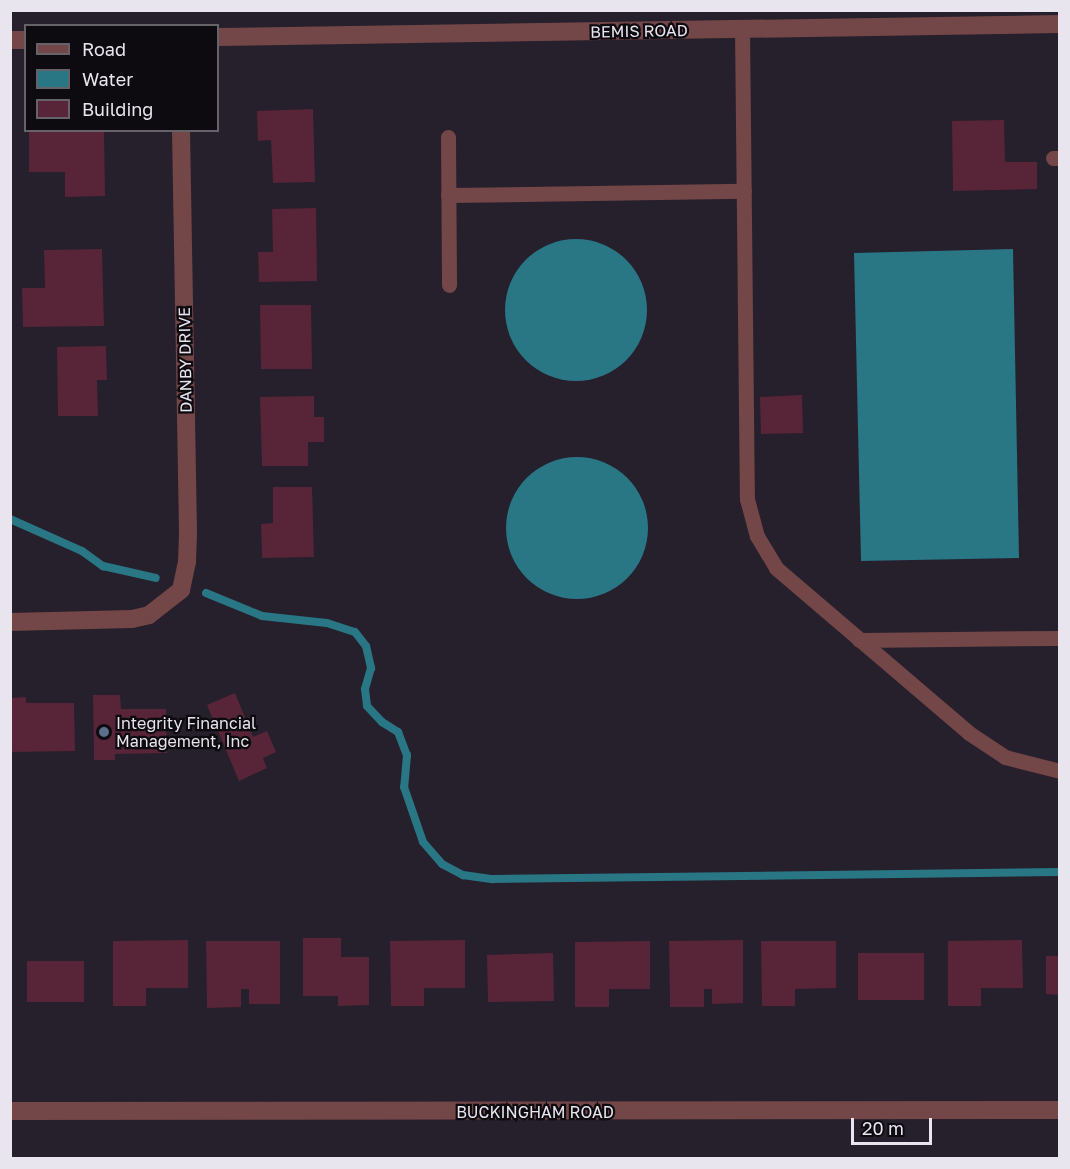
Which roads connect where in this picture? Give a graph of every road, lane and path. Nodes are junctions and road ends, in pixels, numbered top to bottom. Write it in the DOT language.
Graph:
graph roads {
  1 [pos="1059,24"];
  2 [pos="742,29"];
  3 [pos="219,37"];
  4 [pos="181,132"];
  5 [pos="448,137"];
  6 [pos="744,191"];
  7 [pos="448,195"];
  8 [pos="449,285"];
  9 [pos="10,622"];
  10 [pos="1059,638"];
  11 [pos="859,640"];
  12 [pos="1059,771"];
  13 [pos="1059,1110"];
  14 [pos="10,1111"];
  1 -- 2 [label="street, BEMIS ROAD"];
  2 -- 3 [label="street, BEMIS ROAD"];
  2 -- 6 [label="lane"];
  4 -- 9 [label="street, DANBY DRIVE"];
  5 -- 7 [label="lane"];
  6 -- 7 [label="lane"];
  6 -- 11 [label="lane"];
  7 -- 8 [label="lane"];
  10 -- 11 [label="lane"];
  11 -- 12 [label="lane"];
  13 -- 14 [label="street, BUCKINGHAM ROAD"];
}
